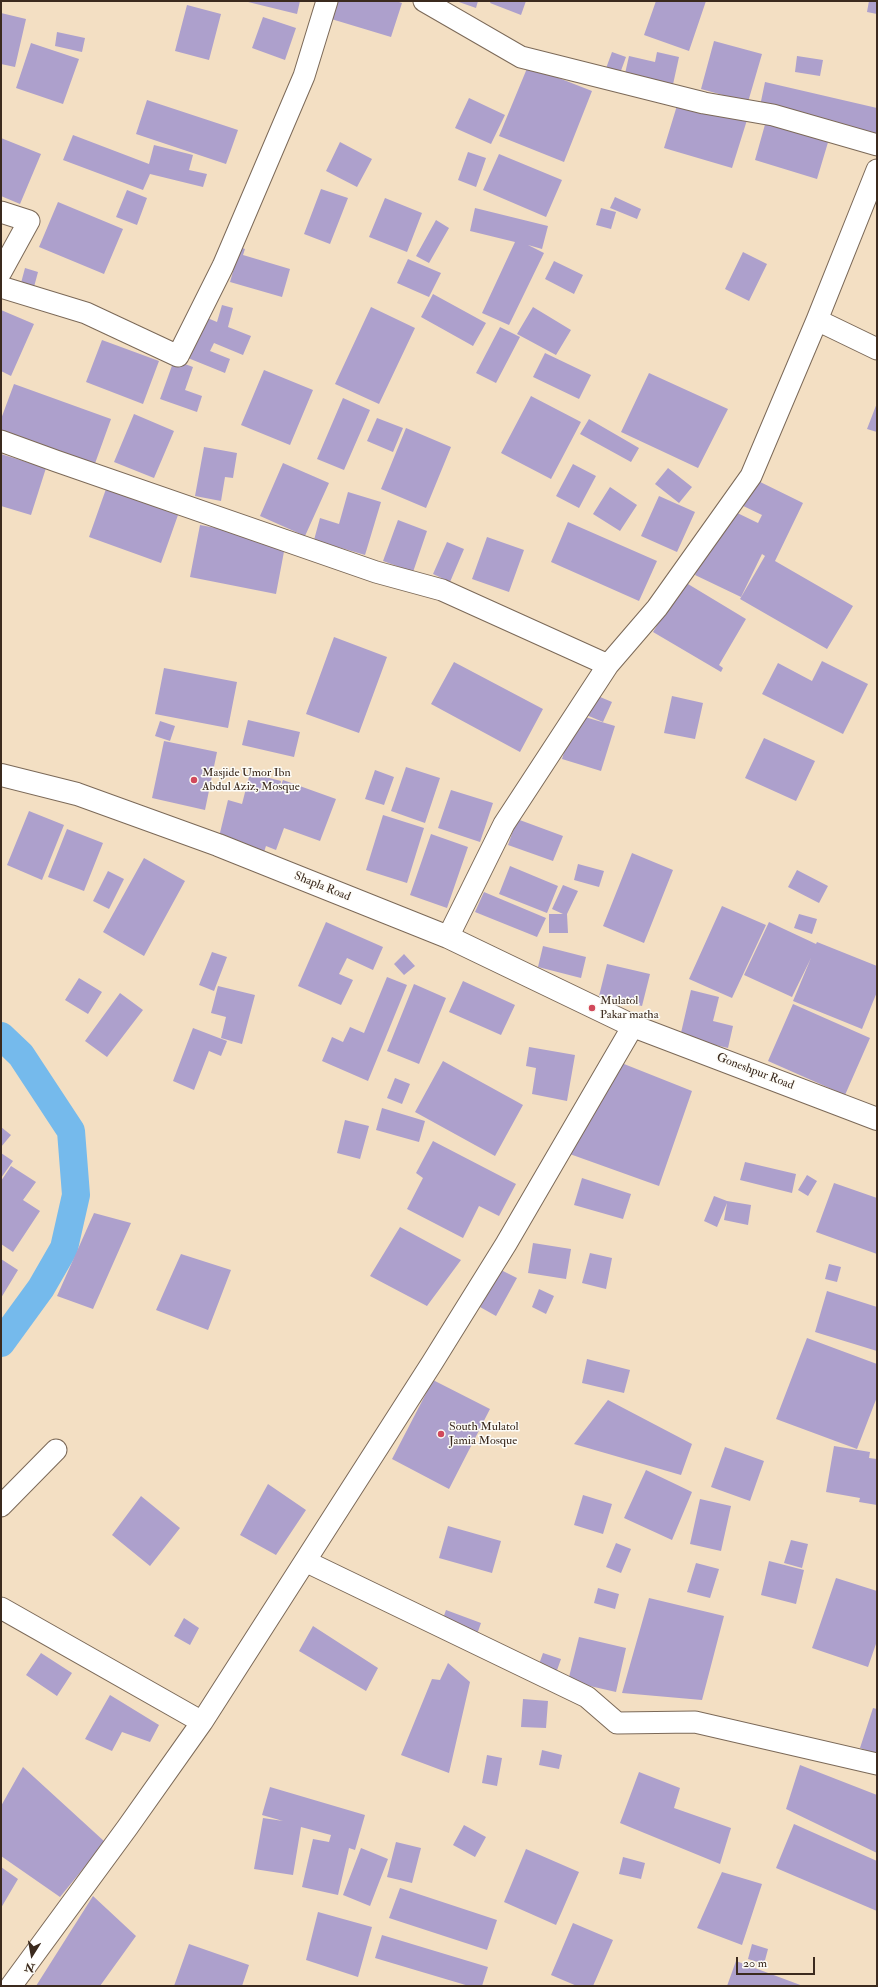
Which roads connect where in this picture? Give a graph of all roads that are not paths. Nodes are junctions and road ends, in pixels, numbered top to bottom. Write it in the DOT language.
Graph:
graph roads {
  1 [pos="327,1"];
  2 [pos="424,1"];
  3 [pos="877,145"];
  4 [pos="877,170"];
  5 [pos="1,212"];
  6 [pos="1,272"];
  7 [pos="1,287"];
  8 [pos="817,320"];
  9 [pos="877,349"];
  10 [pos="1,441"];
  11 [pos="608,665"];
  12 [pos="1,775"];
  13 [pos="448,937"];
  14 [pos="633,1026"];
  15 [pos="877,1119"];
  16 [pos="56,1450"];
  17 [pos="1,1506"];
  18 [pos="305,1561"];
  19 [pos="1,1608"];
  20 [pos="202,1722"];
  21 [pos="877,1764"];
  22 [pos="11,1986"];
  1 -- 7 [label="street"];
  2 -- 3 [label="street"];
  4 -- 8 [label="street"];
  5 -- 6 [label="street"];
  8 -- 9 [label="street"];
  8 -- 11 [label="street"];
  10 -- 11 [label="street"];
  11 -- 13 [label="street"];
  12 -- 13 [label="street, Shapla Road"];
  13 -- 14 [label="street, Shapla Road"];
  14 -- 15 [label="street, Goneshpur Road"];
  14 -- 18 [label="street"];
  16 -- 17 [label="street"];
  18 -- 20 [label="street"];
  18 -- 21 [label="street"];
  19 -- 20 [label="street"];
  20 -- 22 [label="street"];
}
